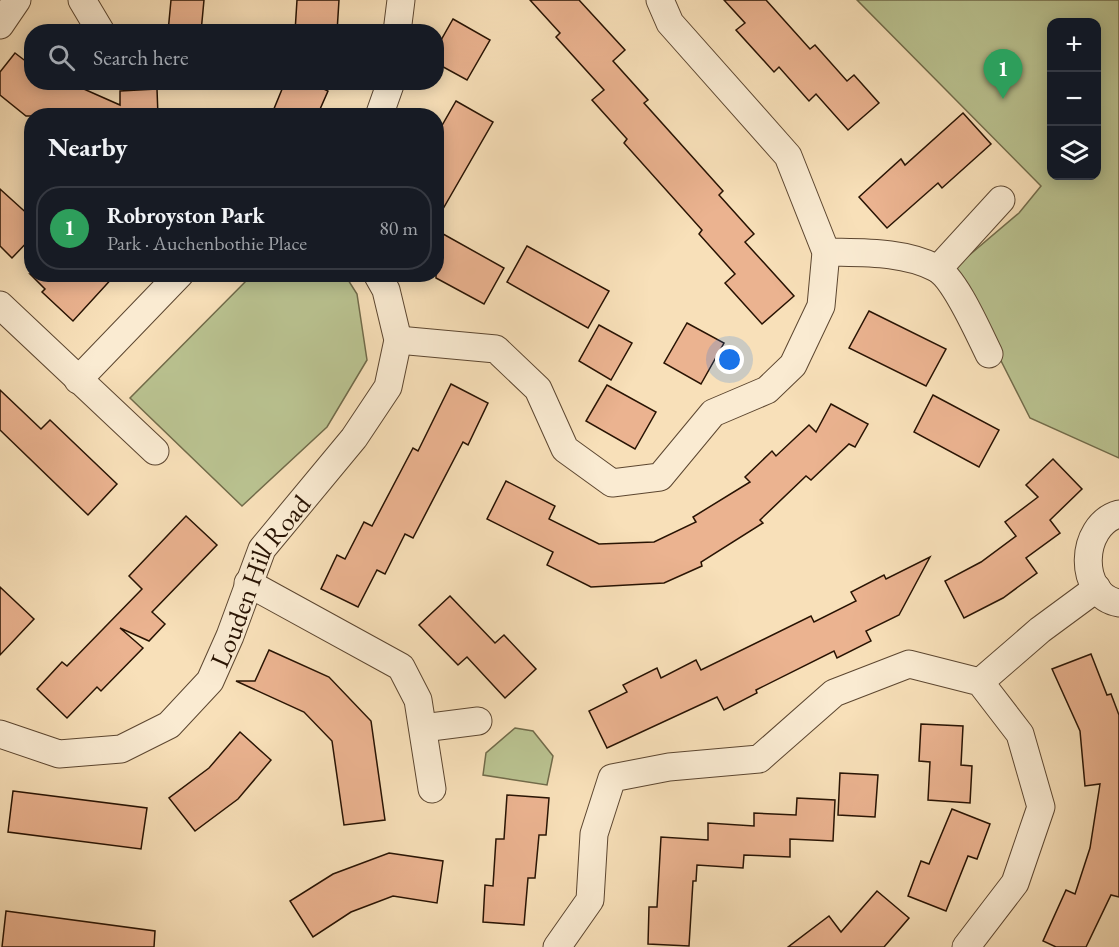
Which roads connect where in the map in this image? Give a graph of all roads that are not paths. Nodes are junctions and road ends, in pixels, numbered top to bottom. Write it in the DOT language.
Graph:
graph roads {
  1 [pos="17,0"];
  2 [pos="82,0"];
  3 [pos="401,0"];
  4 [pos="660,0"];
  5 [pos="96,24"];
  6 [pos="398,24"];
  7 [pos="0,25"];
  8 [pos="389,90"];
  9 [pos="382,108"];
  10 [pos="1001,200"];
  11 [pos="826,252"];
  12 [pos="938,268"];
  13 [pos="172,282"];
  14 [pos="381,282"];
  15 [pos="0,305"];
  16 [pos="398,340"];
  17 [pos="989,354"];
  18 [pos="78,380"];
  19 [pos="155,451"];
  20 [pos="1119,514"];
  21 [pos="248,583"];
  22 [pos="1108,596"];
  23 [pos="980,682"];
  24 [pos="478,722"];
  25 [pos="423,728"];
  26 [pos="0,734"];
  27 [pos="432,789"];
  28 [pos="557,947"];
  29 [pos="966,947"];
  1 -- 7 [label="street"];
  2 -- 5 [label="street"];
  3 -- 6 [label="street"];
  4 -- 11 [label="street"];
  8 -- 9 [label="street"];
  10 -- 12 [label="street"];
  11 -- 12 [label="street"];
  11 -- 16 [label="street"];
  12 -- 17 [label="street"];
  13 -- 18 [label="street"];
  14 -- 16 [label="street, Louden Hill Road"];
  15 -- 18 [label="street"];
  16 -- 21 [label="street, Louden Hill Road"];
  18 -- 19 [label="street"];
  20 -- 22 [label="street"];
  21 -- 25 [label="street"];
  21 -- 26 [label="street, Louden Hill Road"];
  22 -- 23 [label="street"];
  23 -- 28 [label="street"];
  23 -- 29 [label="street"];
  24 -- 25 [label="street"];
  25 -- 27 [label="street"];
}
